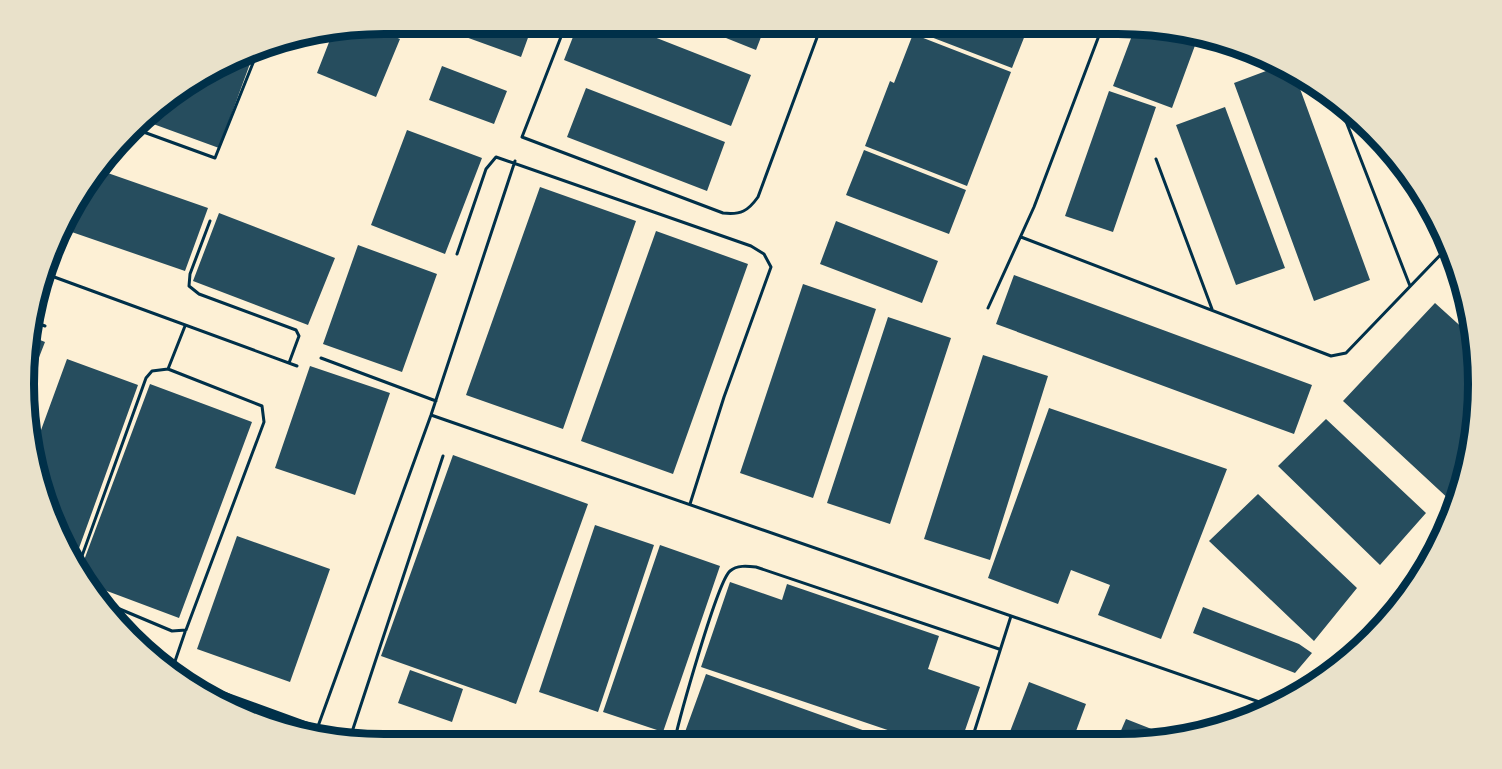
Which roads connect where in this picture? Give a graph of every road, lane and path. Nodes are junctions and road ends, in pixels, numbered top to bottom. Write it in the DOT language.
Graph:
graph roads {
  1 [pos="562,34"];
  2 [pos="818,34"];
  3 [pos="1100,34"];
  4 [pos="254,60"];
  5 [pos="1345,118"];
  6 [pos="143,132"];
  7 [pos="1155,159"];
  8 [pos="515,161"];
  9 [pos="210,221"];
  10 [pos="1021,237"];
  11 [pos="1442,253"];
  12 [pos="457,254"];
  13 [pos="52,276"];
  14 [pos="1410,286"];
  15 [pos="988,308"];
  16 [pos="1213,310"];
  17 [pos="40,324"];
  18 [pos="185,325"];
  19 [pos="45,326"];
  20 [pos="321,358"];
  21 [pos="289,363"];
  22 [pos="297,366"];
  23 [pos="168,369"];
  24 [pos="436,401"];
  25 [pos="431,415"];
  26 [pos="443,456"];
  27 [pos="690,504"];
  28 [pos="81,559"];
  29 [pos="114,607"];
  30 [pos="1011,616"];
  31 [pos="186,630"];
  32 [pos="999,649"];
  33 [pos="174,664"];
  34 [pos="234,700"];
  35 [pos="1262,703"];
  36 [pos="304,725"];
  37 [pos="318,728"];
  38 [pos="352,733"];
  39 [pos="677,734"];
  40 [pos="973,734"];
  1 -- 2 [label="lane"];
  3 -- 10 [label="lane"];
  4 -- 6 [label="lane"];
  5 -- 14 [label="lane"];
  7 -- 16 [label="lane"];
  8 -- 12 [label="lane"];
  8 -- 24 [label="lane"];
  8 -- 27 [label="lane"];
  9 -- 21 [label="lane"];
  10 -- 15 [label="lane"];
  10 -- 16 [label="lane"];
  11 -- 14 [label="lane"];
  13 -- 18 [label="lane"];
  14 -- 16 [label="lane"];
  17 -- 19 [label="lane"];
  18 -- 21 [label="lane"];
  18 -- 23 [label="lane"];
  20 -- 24 [label="lane"];
  21 -- 22 [label="lane"];
  23 -- 28 [label="lane"];
  23 -- 31 [label="lane"];
  24 -- 25 [label="lane"];
  25 -- 27 [label="lane"];
  25 -- 37 [label="lane"];
  26 -- 38 [label="lane"];
  27 -- 30 [label="lane"];
  29 -- 31 [label="lane"];
  30 -- 32 [label="lane"];
  30 -- 35 [label="lane"];
  31 -- 33 [label="lane"];
  32 -- 39 [label="lane"];
  32 -- 40 [label="lane"];
  34 -- 36 [label="main road"];
}
